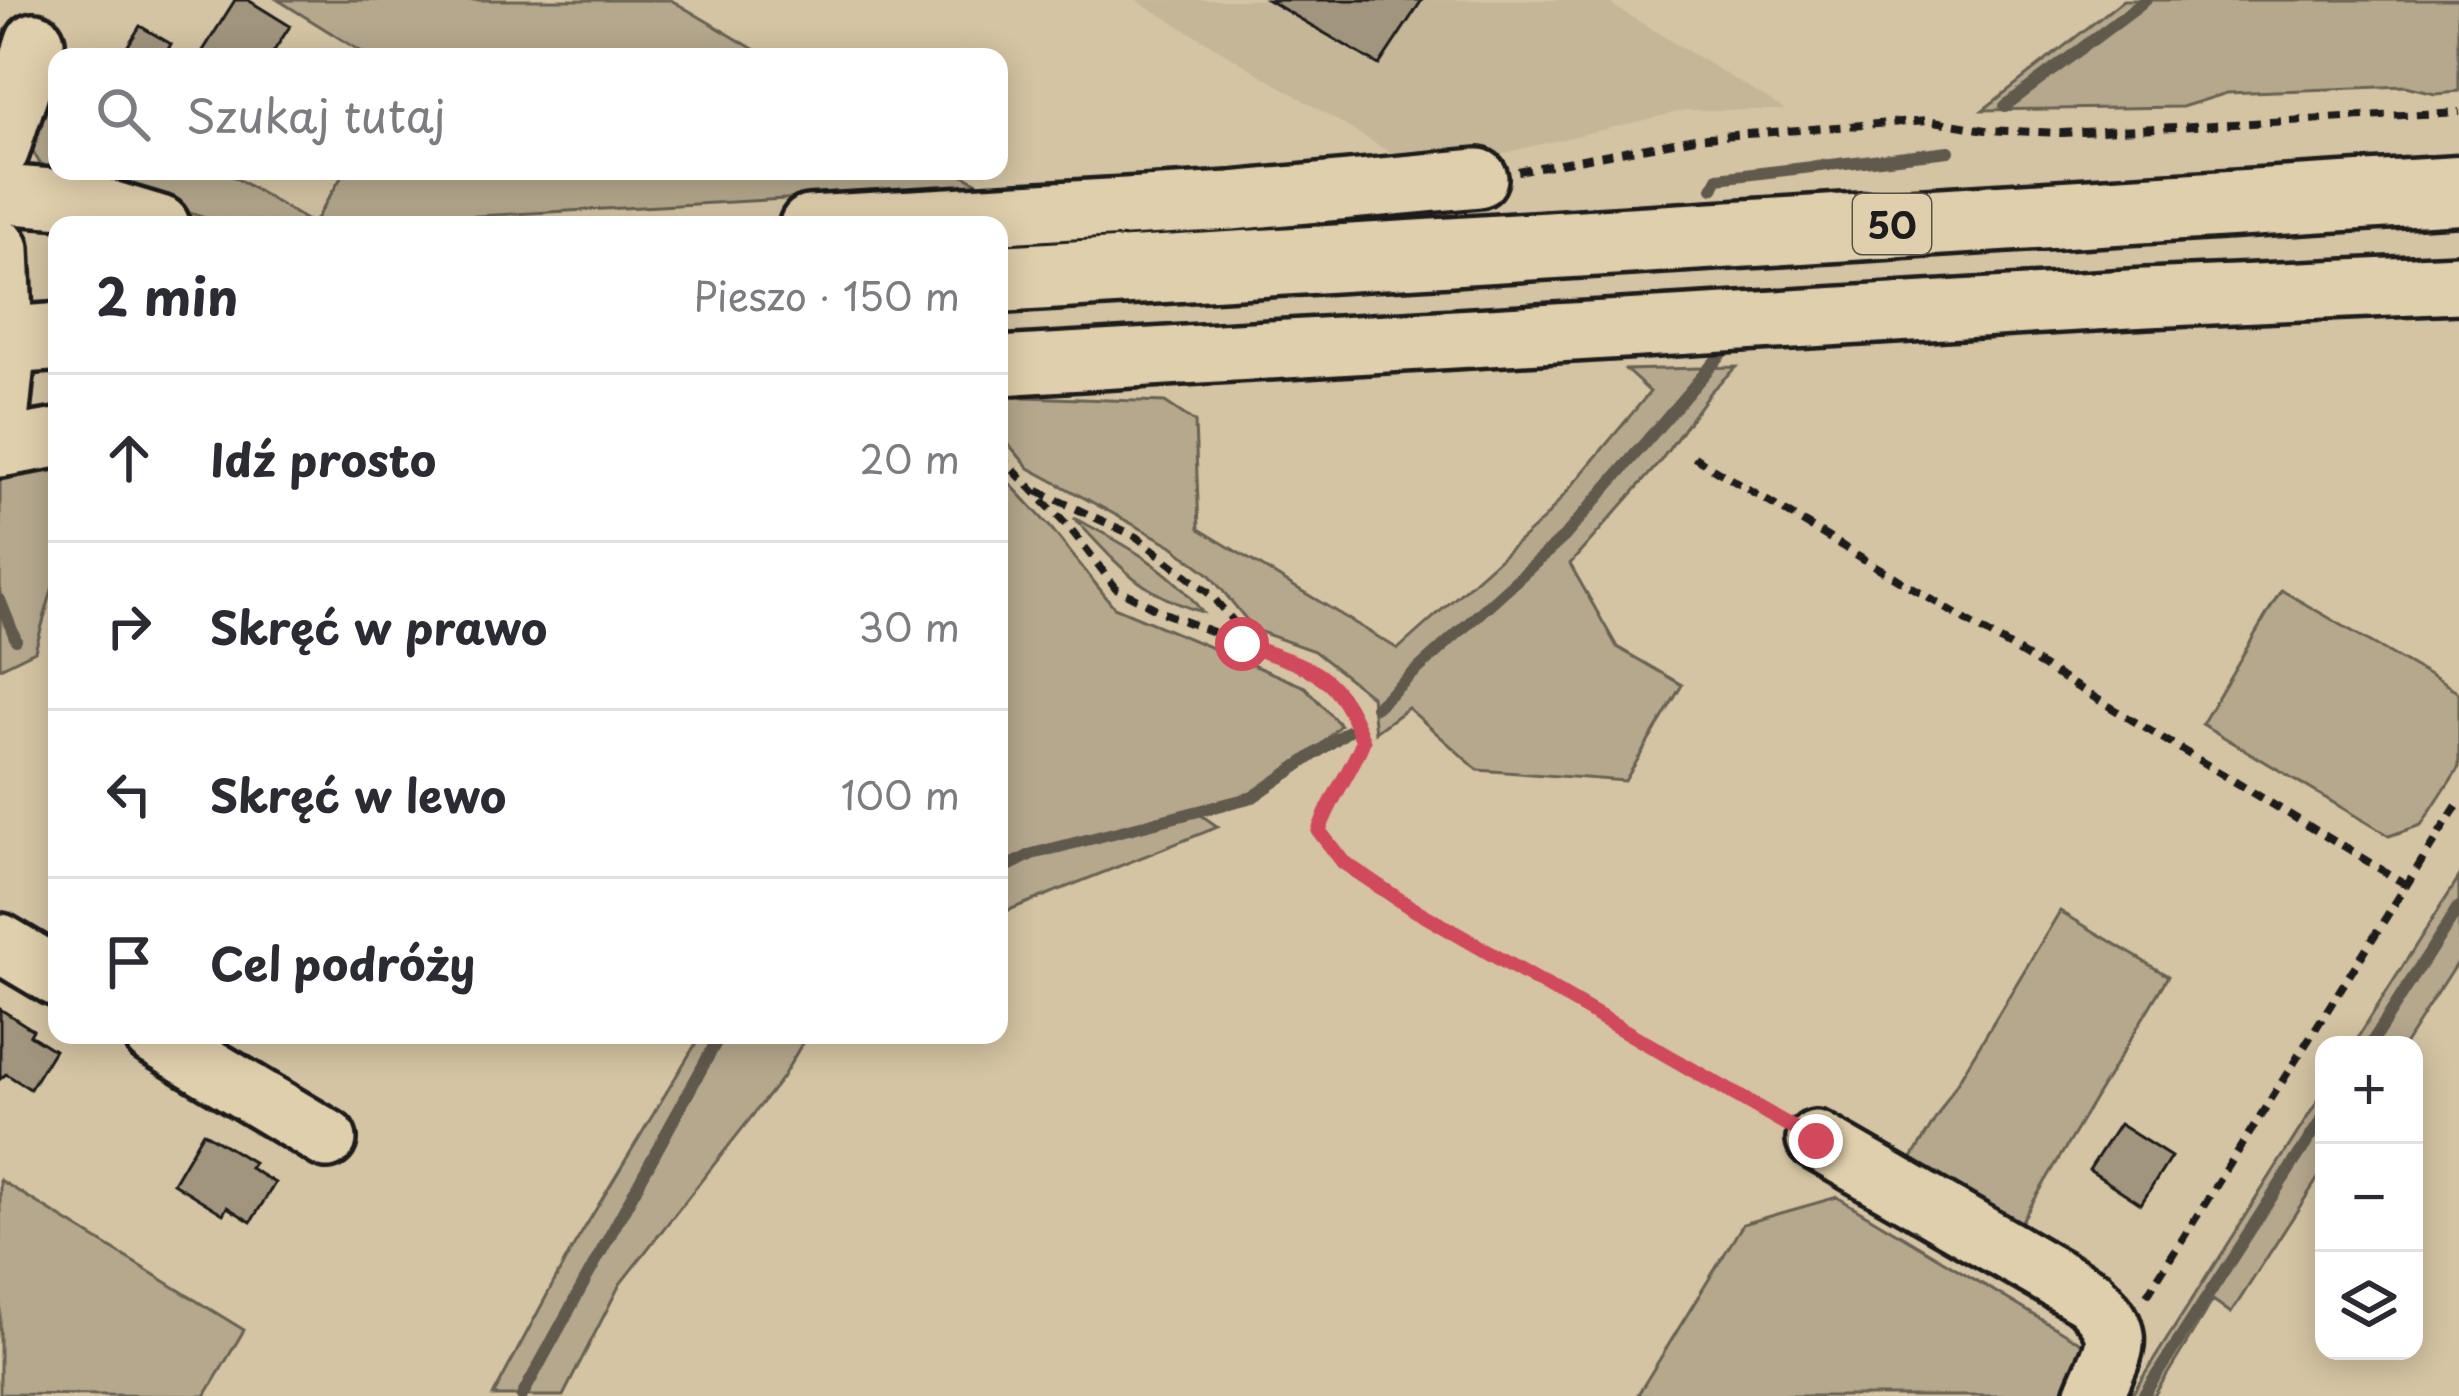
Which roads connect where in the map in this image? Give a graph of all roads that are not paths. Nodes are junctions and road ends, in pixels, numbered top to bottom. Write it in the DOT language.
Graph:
graph roads {
  1 [pos="32,42"];
  2 [pos="0,150"];
  3 [pos="1478,178"];
  4 [pos="2459,190"];
  5 [pos="0,194"];
  6 [pos="130,216"];
  7 [pos="961,216"];
  8 [pos="0,249"];
  9 [pos="1008,278"];
  10 [pos="2459,284"];
  11 [pos="20,339"];
  12 [pos="1008,365"];
  13 [pos="0,411"];
  14 [pos="48,440"];
  15 [pos="0,448"];
  16 [pos="0,943"];
  17 [pos="48,972"];
  18 [pos="168,1044"];
  19 [pos="327,1139"];
  20 [pos="1816,1141"];
  21 [pos="2094,1396"];
  1 -- 2 [label="street"];
  3 -- 7 [label="street"];
  4 -- 9 [label="main road, 50"];
  5 -- 6 [label="street"];
  8 -- 11 [label="street"];
  10 -- 12 [label="street"];
  11 -- 13 [label="street"];
  14 -- 15 [label="street"];
  16 -- 17 [label="street"];
  18 -- 19 [label="street"];
  20 -- 21 [label="street"];
}
